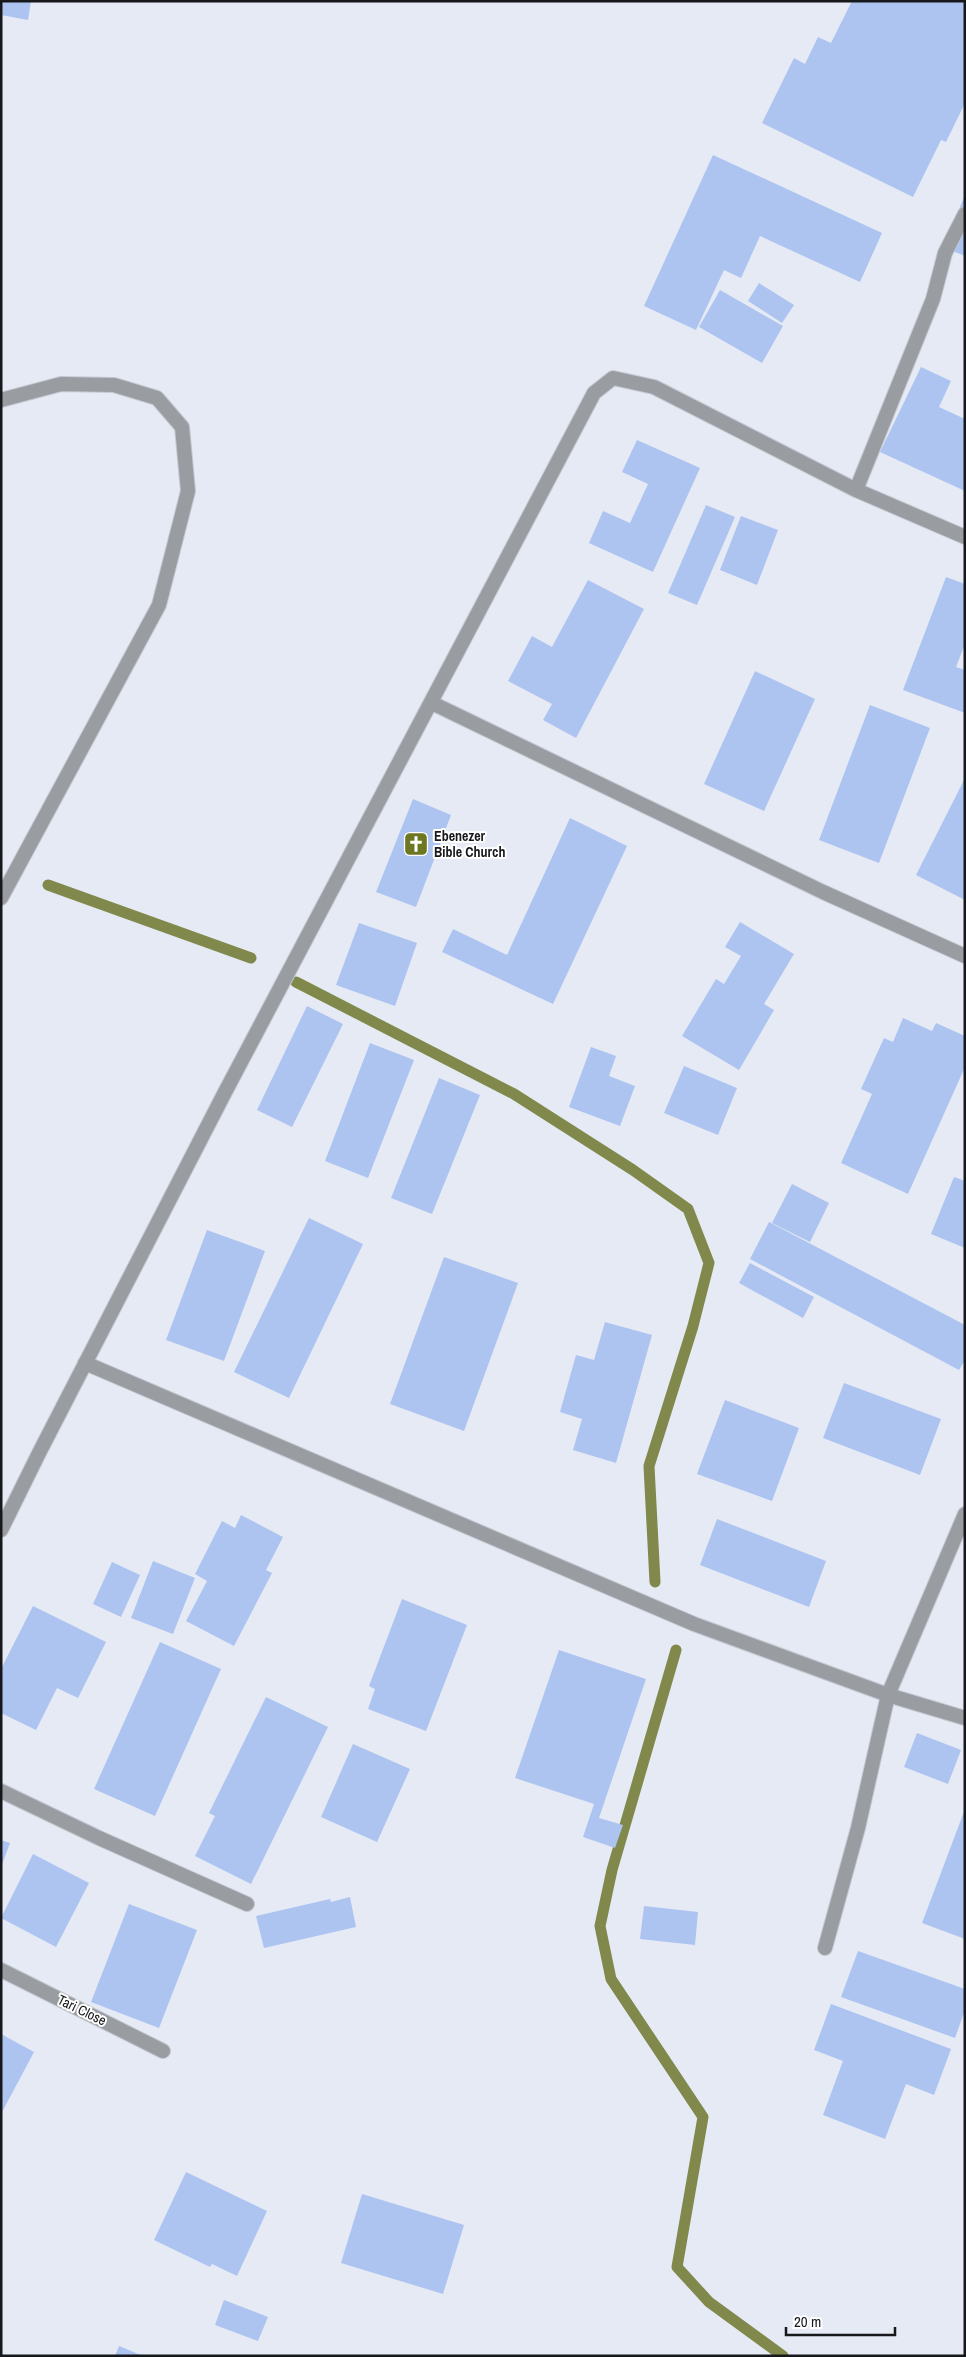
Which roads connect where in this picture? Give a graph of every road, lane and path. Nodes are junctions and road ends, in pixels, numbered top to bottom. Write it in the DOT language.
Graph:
graph roads {
  1 [pos="965,214"];
  2 [pos="1,400"];
  3 [pos="856,490"];
  4 [pos="965,537"];
  5 [pos="432,703"];
  6 [pos="1,898"];
  7 [pos="965,956"];
  8 [pos="85,1363"];
  9 [pos="965,1514"];
  10 [pos="1,1530"];
  11 [pos="888,1695"];
  12 [pos="965,1718"];
  13 [pos="1,1791"];
  14 [pos="247,1904"];
  15 [pos="825,1948"];
  16 [pos="1,1970"];
  17 [pos="163,2050"];
  1 -- 3 [label="street"];
  2 -- 6 [label="street"];
  3 -- 4 [label="street"];
  3 -- 5 [label="street"];
  5 -- 7 [label="street"];
  5 -- 8 [label="street"];
  8 -- 10 [label="street"];
  8 -- 11 [label="street"];
  9 -- 11 [label="street"];
  11 -- 12 [label="street"];
  11 -- 15 [label="street"];
  13 -- 14 [label="street"];
  16 -- 17 [label="street, Tari Close"];
}
